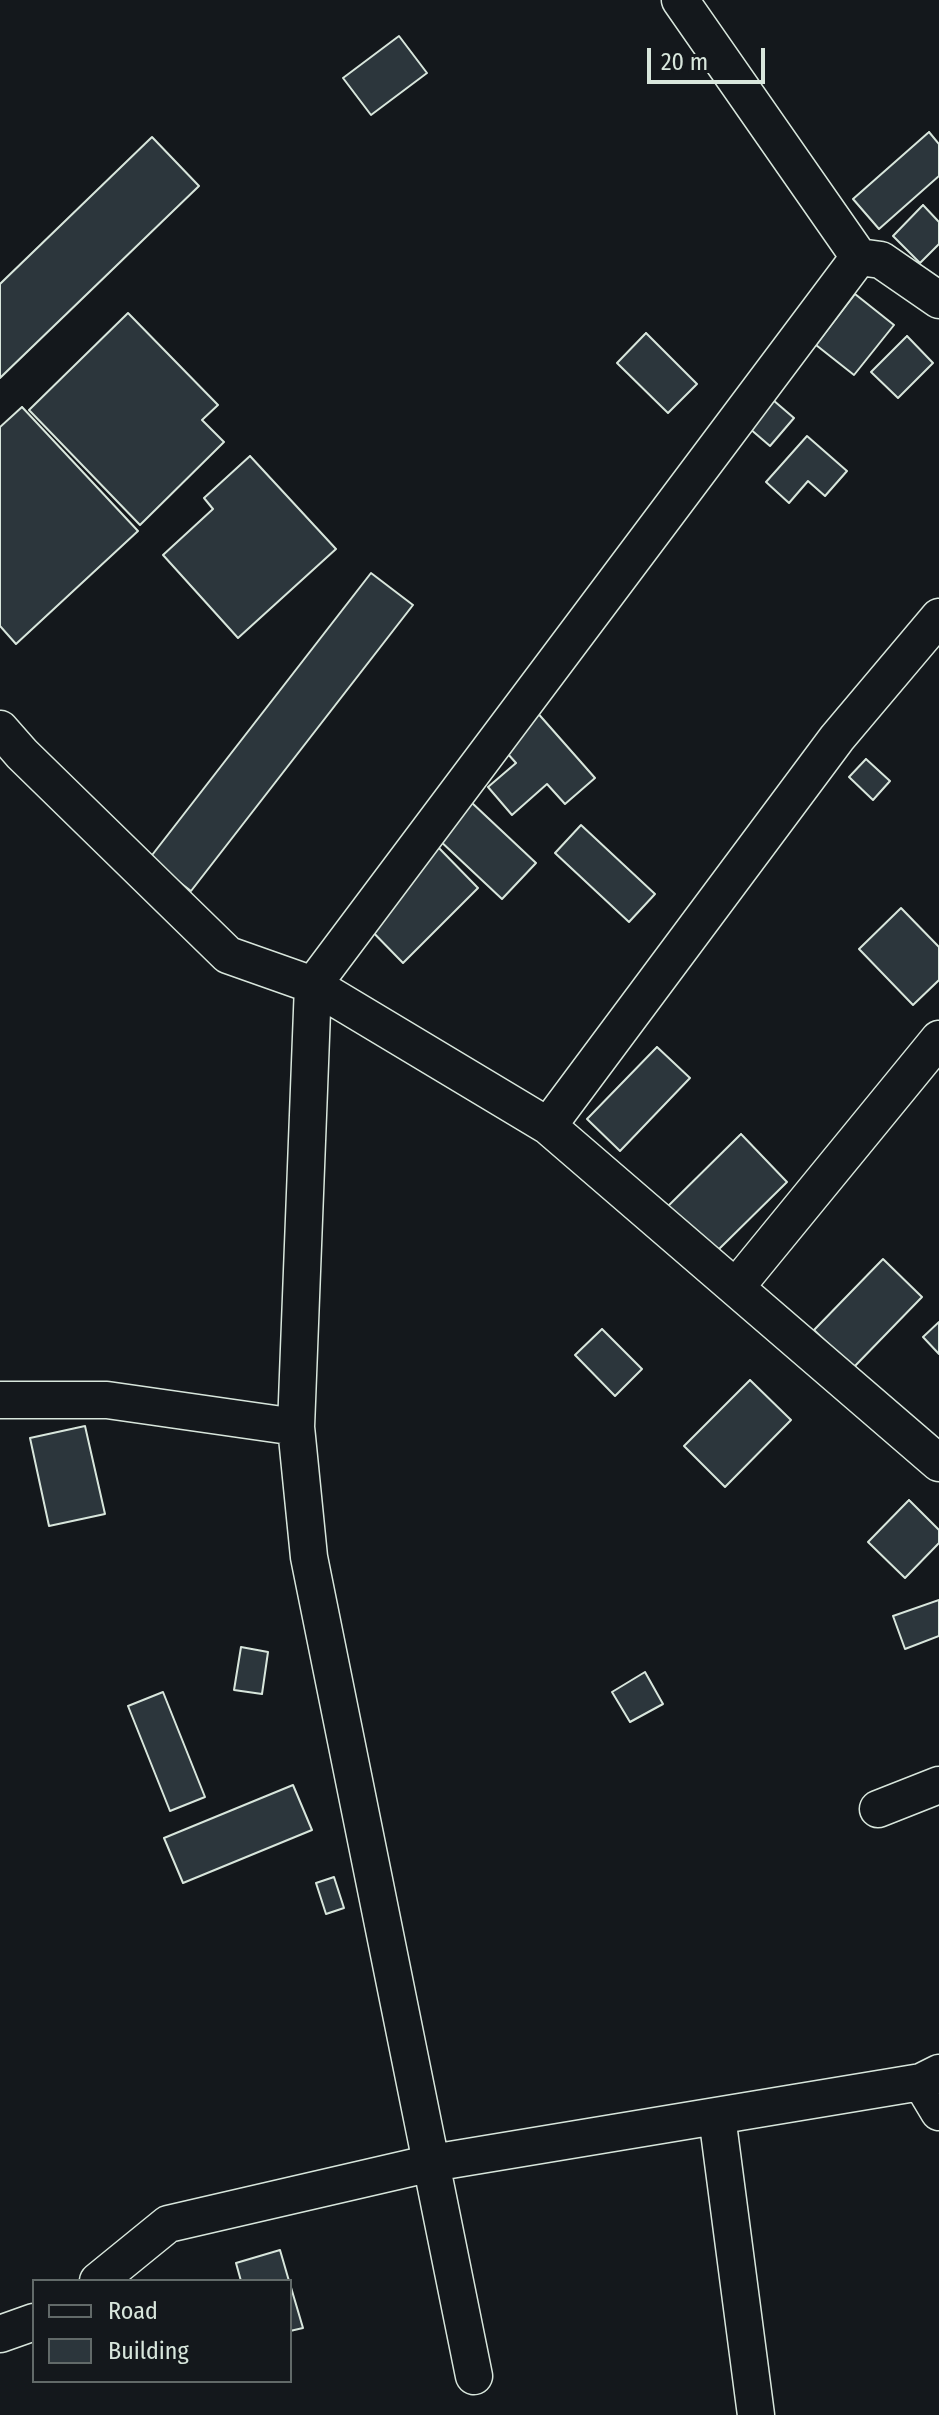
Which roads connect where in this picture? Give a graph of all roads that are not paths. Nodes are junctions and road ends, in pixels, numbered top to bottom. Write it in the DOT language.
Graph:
graph roads {
  1 [pos="680,0"];
  2 [pos="859,257"];
  3 [pos="939,300"];
  4 [pos="939,617"];
  5 [pos="7,751"];
  6 [pos="313,985"];
  7 [pos="939,1039"];
  8 [pos="548,1126"];
  9 [pos="736,1287"];
  10 [pos="0,1400"];
  11 [pos="296,1427"];
  12 [pos="939,1463"];
  13 [pos="939,1785"];
  14 [pos="878,1809"];
  15 [pos="933,2089"];
  16 [pos="717,2116"];
  17 [pos="432,2163"];
  18 [pos="100,2279"];
  19 [pos="32,2323"];
  20 [pos="0,2334"];
  21 [pos="474,2376"];
  22 [pos="756,2415"];
  1 -- 2 [label="street"];
  2 -- 3 [label="street"];
  2 -- 6 [label="street"];
  4 -- 8 [label="street"];
  5 -- 6 [label="street"];
  6 -- 8 [label="street"];
  6 -- 11 [label="street"];
  7 -- 9 [label="street"];
  8 -- 9 [label="street"];
  9 -- 12 [label="street"];
  10 -- 11 [label="street"];
  11 -- 17 [label="street"];
  13 -- 14 [label="street"];
  15 -- 16 [label="street"];
  16 -- 17 [label="street"];
  16 -- 22 [label="street"];
  17 -- 18 [label="street"];
  17 -- 21 [label="street"];
  19 -- 20 [label="street"];
}
